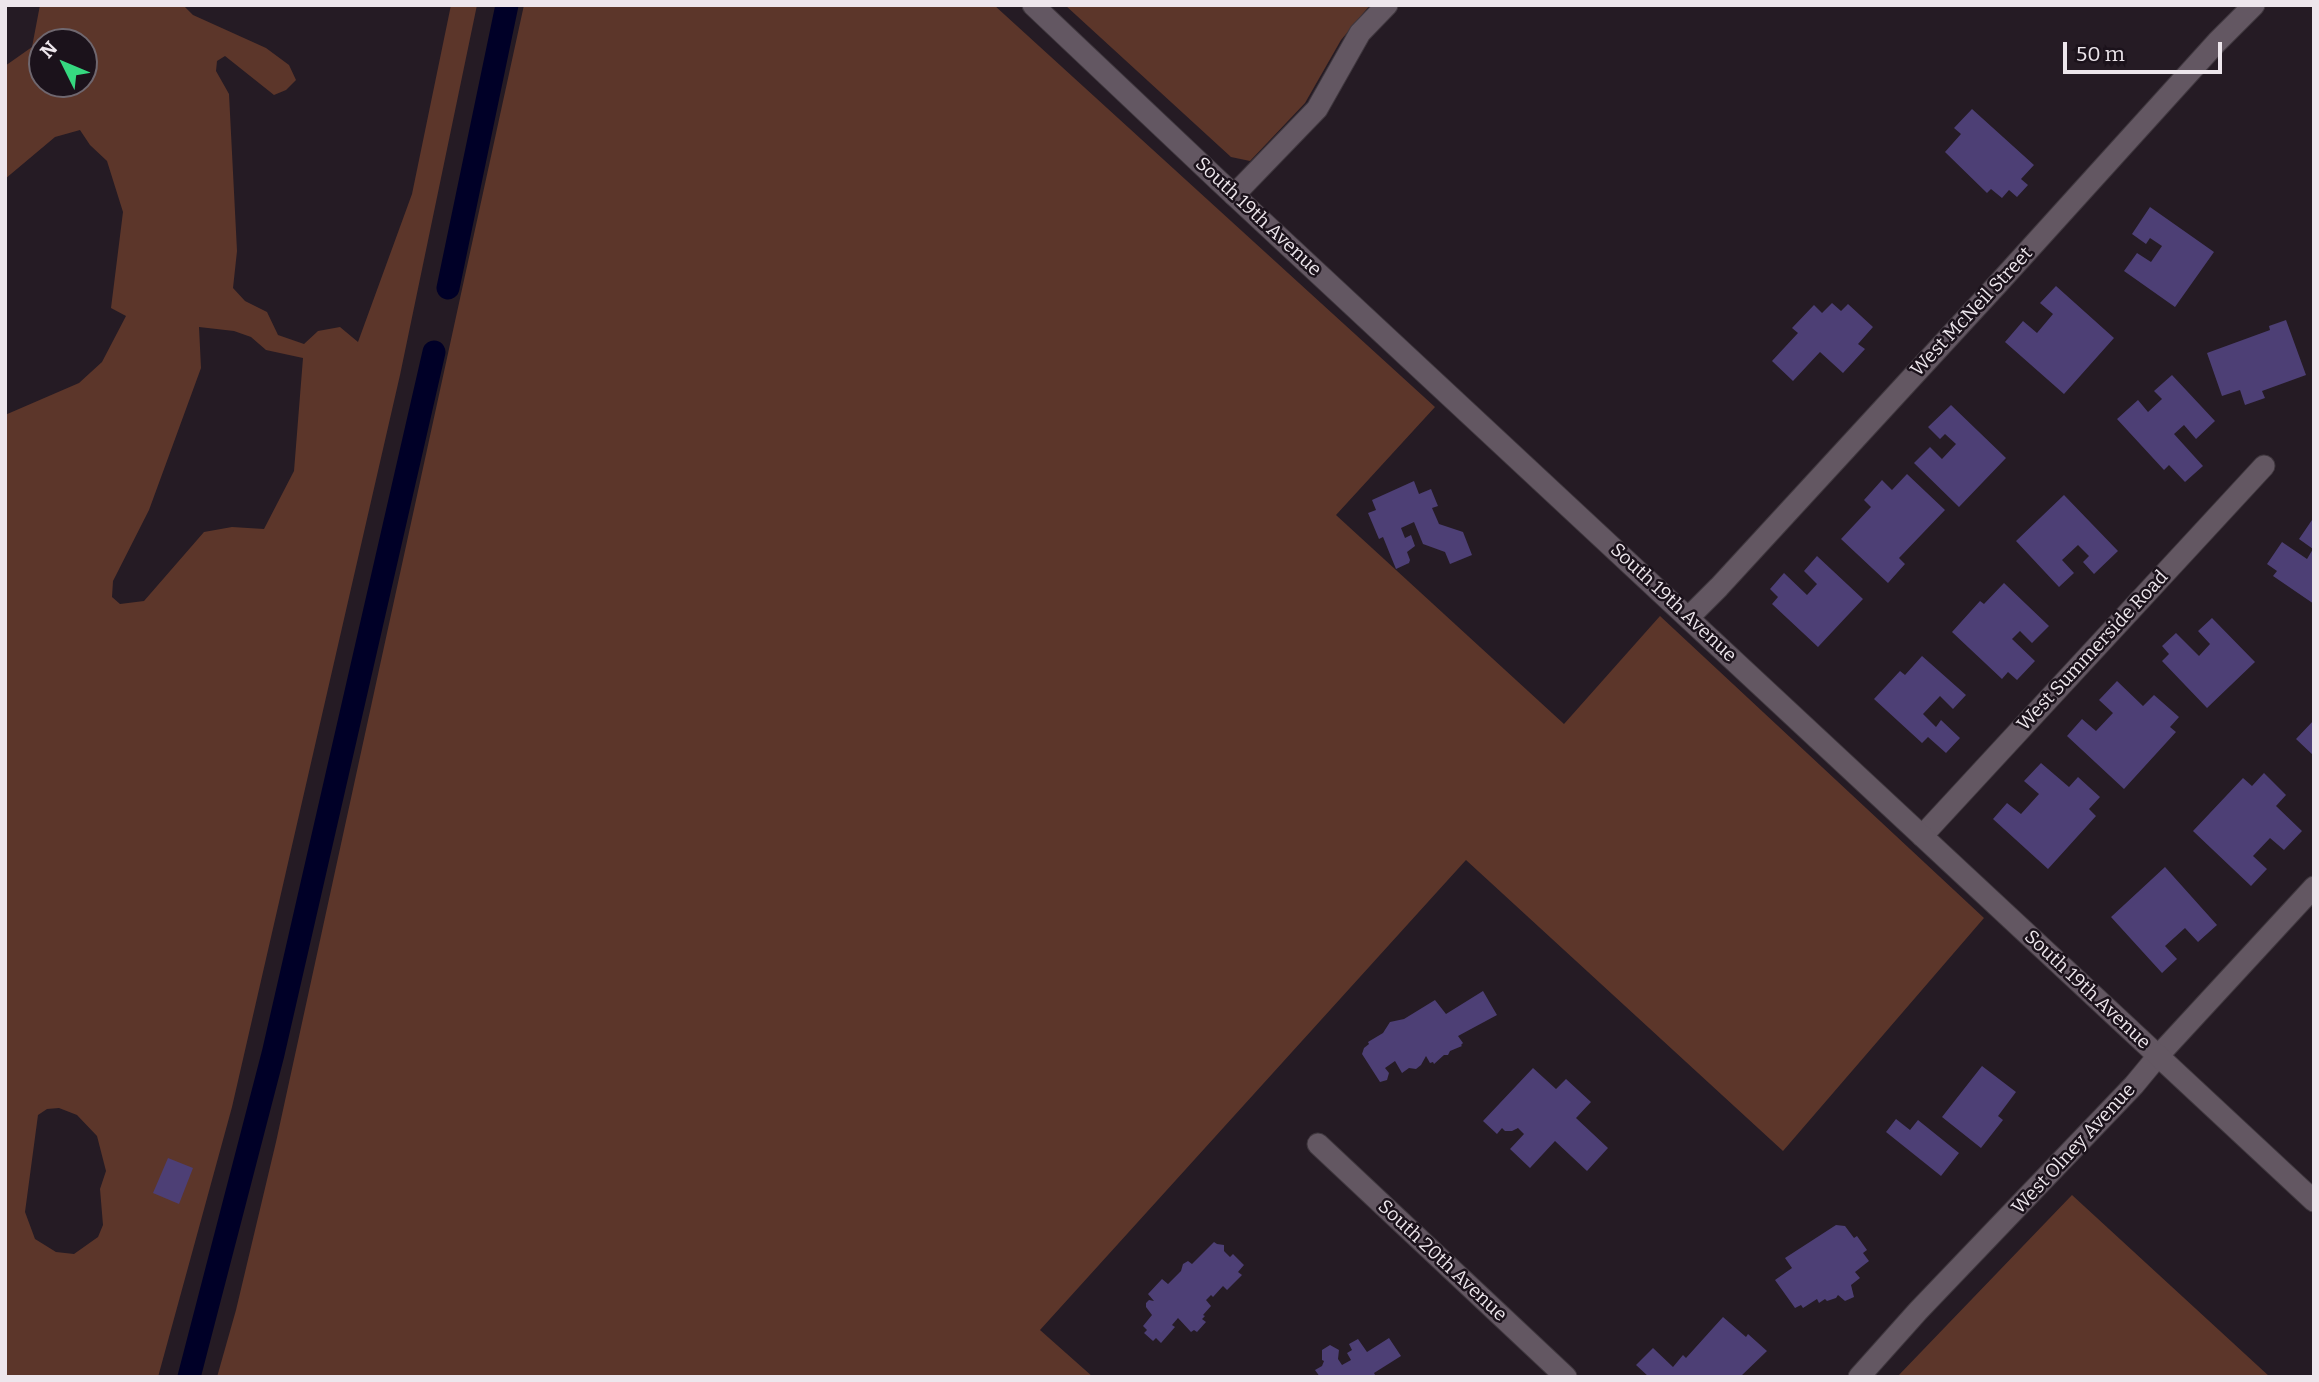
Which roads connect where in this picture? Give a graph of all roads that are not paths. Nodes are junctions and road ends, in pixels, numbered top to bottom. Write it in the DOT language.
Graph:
graph roads {
  1 [pos="1033,5"];
  2 [pos="1387,5"];
  3 [pos="2255,5"];
  4 [pos="1234,195"];
  5 [pos="2264,466"];
  6 [pos="1689,617"];
  7 [pos="1922,836"];
  8 [pos="2314,887"];
  9 [pos="2158,1056"];
  10 [pos="1318,1144"];
  11 [pos="2314,1201"];
  12 [pos="1566,1377"];
  13 [pos="1860,1377"];
  1 -- 4 [label="street, South 19th Avenue"];
  2 -- 4 [label="street"];
  3 -- 6 [label="street, West McNeil Street"];
  4 -- 6 [label="street, South 19th Avenue"];
  5 -- 7 [label="street, West Summerside Road"];
  6 -- 7 [label="street, South 19th Avenue"];
  7 -- 9 [label="street, South 19th Avenue"];
  8 -- 9 [label="street, West Olney Avenue"];
  9 -- 11 [label="street, South 19th Avenue"];
  9 -- 13 [label="street, West Olney Avenue"];
  10 -- 12 [label="street, South 20th Avenue"];
}
